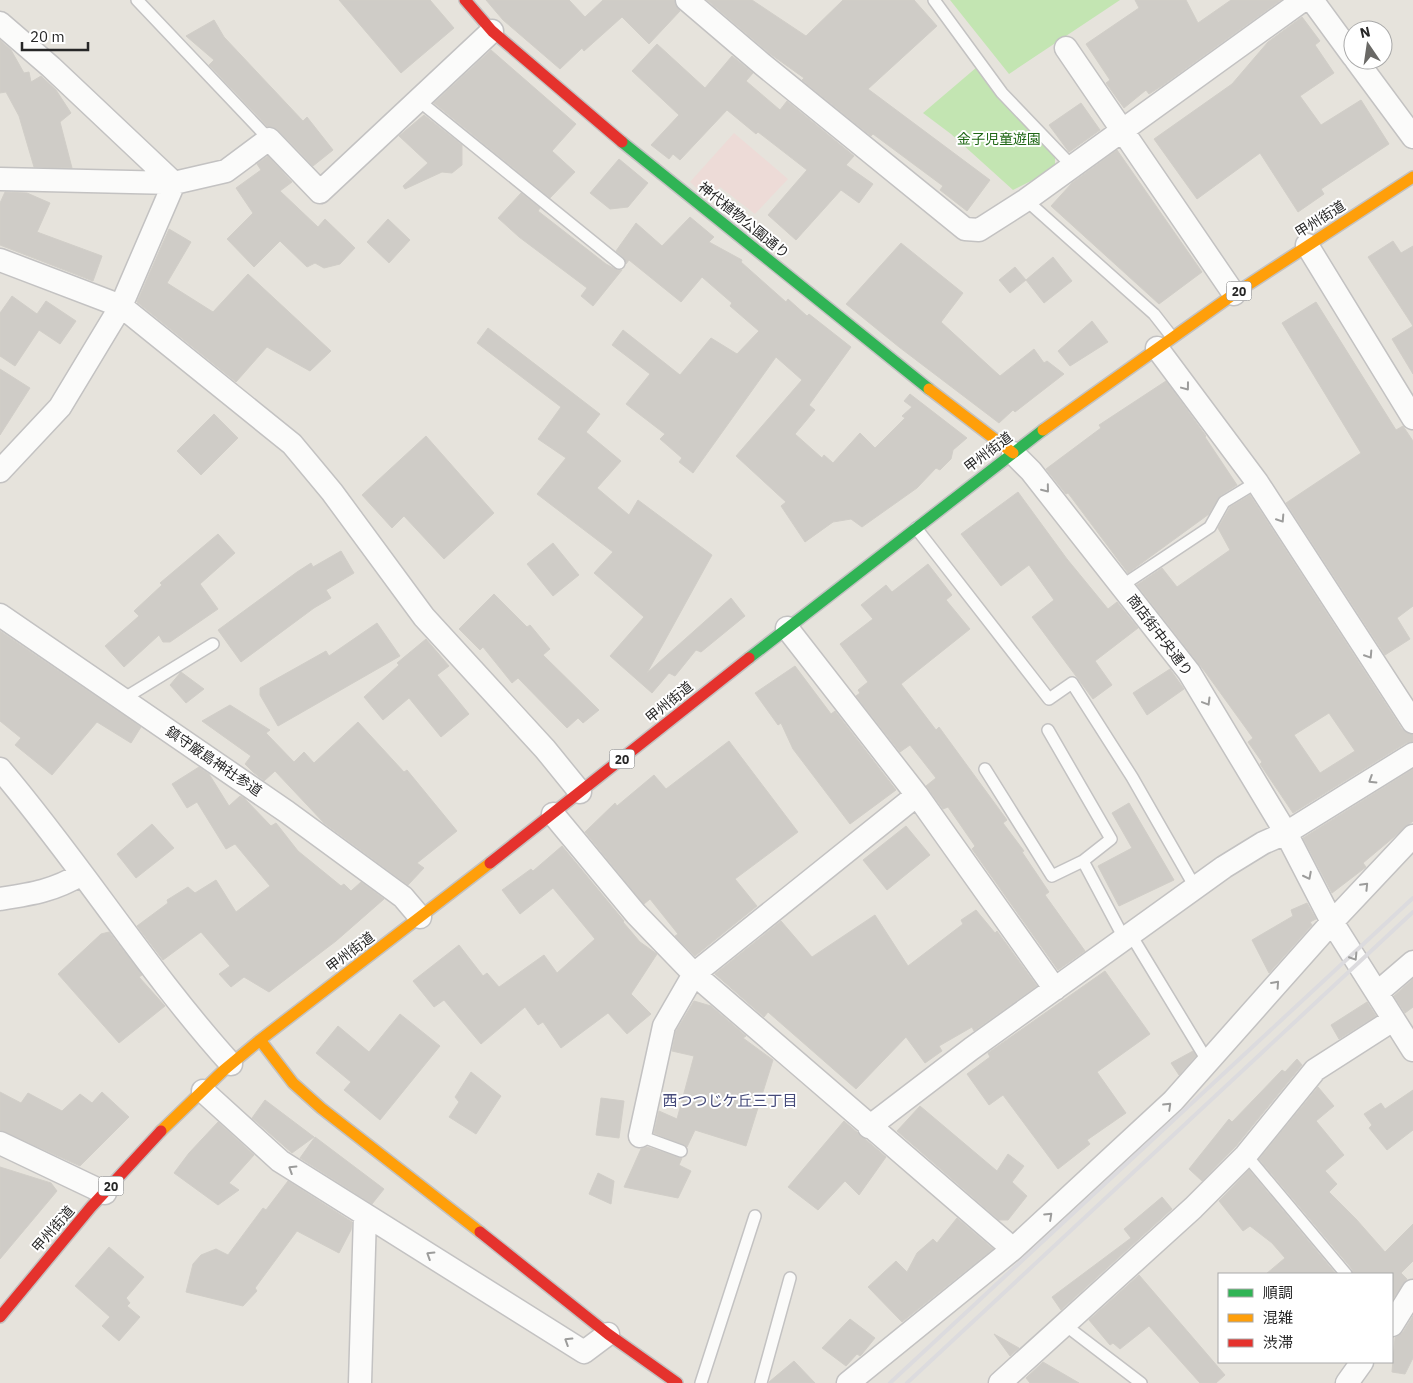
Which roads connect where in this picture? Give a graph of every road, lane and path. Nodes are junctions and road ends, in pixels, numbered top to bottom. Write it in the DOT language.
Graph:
graph roads {
  1 [pos="138,0"];
  2 [pos="465,0"];
  3 [pos="687,0"];
  4 [pos="934,0"];
  5 [pos="1303,0"];
  6 [pos="1312,0"];
  7 [pos="0,23"];
  8 [pos="492,31"];
  9 [pos="1343,42"];
  10 [pos="1066,48"];
  11 [pos="1363,70"];
  12 [pos="418,100"];
  13 [pos="1122,129"];
  14 [pos="1413,137"];
  15 [pos="269,139"];
  16 [pos="1071,165"];
  17 [pos="1413,177"];
  18 [pos="0,179"];
  19 [pos="174,182"];
  20 [pos="1026,200"];
  21 [pos="1307,245"];
  22 [pos="0,260"];
  23 [pos="619,263"];
  24 [pos="1234,294"];
  25 [pos="121,306"];
  26 [pos="1165,342"];
  27 [pos="1413,418"];
  28 [pos="1012,453"];
  29 [pos="0,471"];
  30 [pos="1257,482"];
  31 [pos="916,528"];
  32 [pos="1123,585"];
  33 [pos="0,615"];
  34 [pos="786,628"];
  35 [pos="213,644"];
  36 [pos="123,699"];
  37 [pos="1413,722"];
  38 [pos="1048,730"];
  39 [pos="1413,754"];
  40 [pos="0,769"];
  41 [pos="985,769"];
  42 [pos="580,792"];
  43 [pos="916,796"];
  44 [pos="553,814"];
  45 [pos="1286,833"];
  46 [pos="1413,836"];
  47 [pos="1083,861"];
  48 [pos="82,874"];
  49 [pos="1195,887"];
  50 [pos="0,899"];
  51 [pos="420,917"];
  52 [pos="1332,922"];
  53 [pos="1128,937"];
  54 [pos="1413,962"];
  55 [pos="694,974"];
  56 [pos="1055,989"];
  57 [pos="1378,992"];
  58 [pos="1393,1020"];
  59 [pos="260,1040"];
  60 [pos="1413,1050"];
  61 [pos="1208,1062"];
  62 [pos="231,1064"];
  63 [pos="203,1091"];
  64 [pos="869,1127"];
  65 [pos="640,1136"];
  66 [pos="0,1143"];
  67 [pos="682,1151"];
  68 [pos="1246,1154"];
  69 [pos="105,1193"];
  70 [pos="364,1215"];
  71 [pos="755,1216"];
  72 [pos="1013,1249"];
  73 [pos="1345,1273"];
  74 [pos="790,1278"];
  75 [pos="1413,1291"];
  76 [pos="0,1317"];
  77 [pos="1393,1323"];
  78 [pos="1065,1325"];
  79 [pos="608,1334"];
  80 [pos="674,1382"];
  81 [pos="1004,1382"];
  82 [pos="360,1383"];
  83 [pos="701,1383"];
  84 [pos="761,1383"];
  85 [pos="848,1383"];
  86 [pos="1141,1383"];
  1 -- 15 [label="lane"];
  2 -- 8 [label="main road, 神代植物公園通り"];
  3 -- 20 [label="street"];
  4 -- 16 [label="lane"];
  5 -- 13 [label="street"];
  6 -- 9 [label="street"];
  7 -- 19 [label="street"];
  8 -- 12 [label="street"];
  8 -- 28 [label="main road, 神代植物公園通り"];
  10 -- 13 [label="street"];
  11 -- 14 [label="street"];
  12 -- 15 [label="street"];
  12 -- 23 [label="lane"];
  13 -- 16 [label="street"];
  13 -- 24 [label="street"];
  15 -- 19 [label="street"];
  16 -- 20 [label="street"];
  17 -- 21 [label="main road, 甲州街道 / 20"];
  18 -- 19 [label="street"];
  19 -- 25 [label="street"];
  20 -- 26 [label="lane"];
  21 -- 24 [label="main road, 甲州街道 / 20"];
  21 -- 27 [label="street"];
  22 -- 25 [label="street"];
  24 -- 26 [label="main road, 甲州街道 / 20"];
  25 -- 29 [label="street"];
  25 -- 42 [label="street"];
  26 -- 28 [label="main road, 甲州街道 / 20"];
  26 -- 30 [label="street, one-way"];
  28 -- 31 [label="main road, 甲州街道 / 20"];
  28 -- 32 [label="street, 商店街中央通り, one-way"];
  30 -- 32 [label="lane"];
  30 -- 37 [label="street, one-way"];
  31 -- 34 [label="main road, 甲州街道 / 20"];
  31 -- 49 [label="lane"];
  32 -- 45 [label="street, 商店街中央通り, one-way"];
  33 -- 36 [label="street, 鎮守厳島神社参道"];
  34 -- 42 [label="main road, 甲州街道 / 20"];
  34 -- 43 [label="street"];
  35 -- 36 [label="lane"];
  36 -- 51 [label="street, 鎮守厳島神社参道"];
  38 -- 47 [label="lane"];
  39 -- 45 [label="street, one-way"];
  40 -- 48 [label="street"];
  41 -- 47 [label="lane"];
  42 -- 44 [label="main road, 甲州街道 / 20"];
  43 -- 55 [label="street"];
  43 -- 56 [label="street"];
  44 -- 51 [label="main road, 甲州街道 / 20"];
  44 -- 55 [label="street"];
  45 -- 49 [label="street"];
  45 -- 52 [label="street, 商店街中央通り, one-way"];
  52 -- 46 [label="street, one-way"];
  47 -- 53 [label="lane"];
  48 -- 50 [label="street"];
  48 -- 62 [label="street"];
  49 -- 53 [label="street"];
  51 -- 59 [label="main road, 甲州街道 / 20"];
  52 -- 57 [label="street, 商店街中央通り, one-way"];
  61 -- 52 [label="street, one-way"];
  53 -- 56 [label="street"];
  53 -- 61 [label="lane"];
  54 -- 57 [label="street"];
  55 -- 64 [label="street"];
  55 -- 65 [label="street"];
  56 -- 64 [label="street"];
  57 -- 58 [label="street, 商店街中央通り"];
  58 -- 60 [label="street, 商店街中央通り"];
  58 -- 68 [label="street"];
  59 -- 62 [label="main road, 甲州街道 / 20"];
  59 -- 79 [label="main road"];
  72 -- 61 [label="street, one-way"];
  62 -- 63 [label="main road, 甲州街道 / 20"];
  63 -- 69 [label="main road, 甲州街道 / 20"];
  70 -- 63 [label="street, one-way"];
  64 -- 72 [label="street"];
  65 -- 67 [label="lane"];
  66 -- 69 [label="street"];
  68 -- 73 [label="lane"];
  68 -- 78 [label="street"];
  69 -- 76 [label="main road, 甲州街道 / 20"];
  79 -- 70 [label="street, one-way"];
  70 -- 82 [label="street"];
  71 -- 83 [label="lane"];
  72 -- 85 [label="street"];
  74 -- 84 [label="lane"];
  75 -- 77 [label="street"];
  78 -- 81 [label="street"];
  78 -- 86 [label="lane"];
  79 -- 80 [label="main road"];
}
